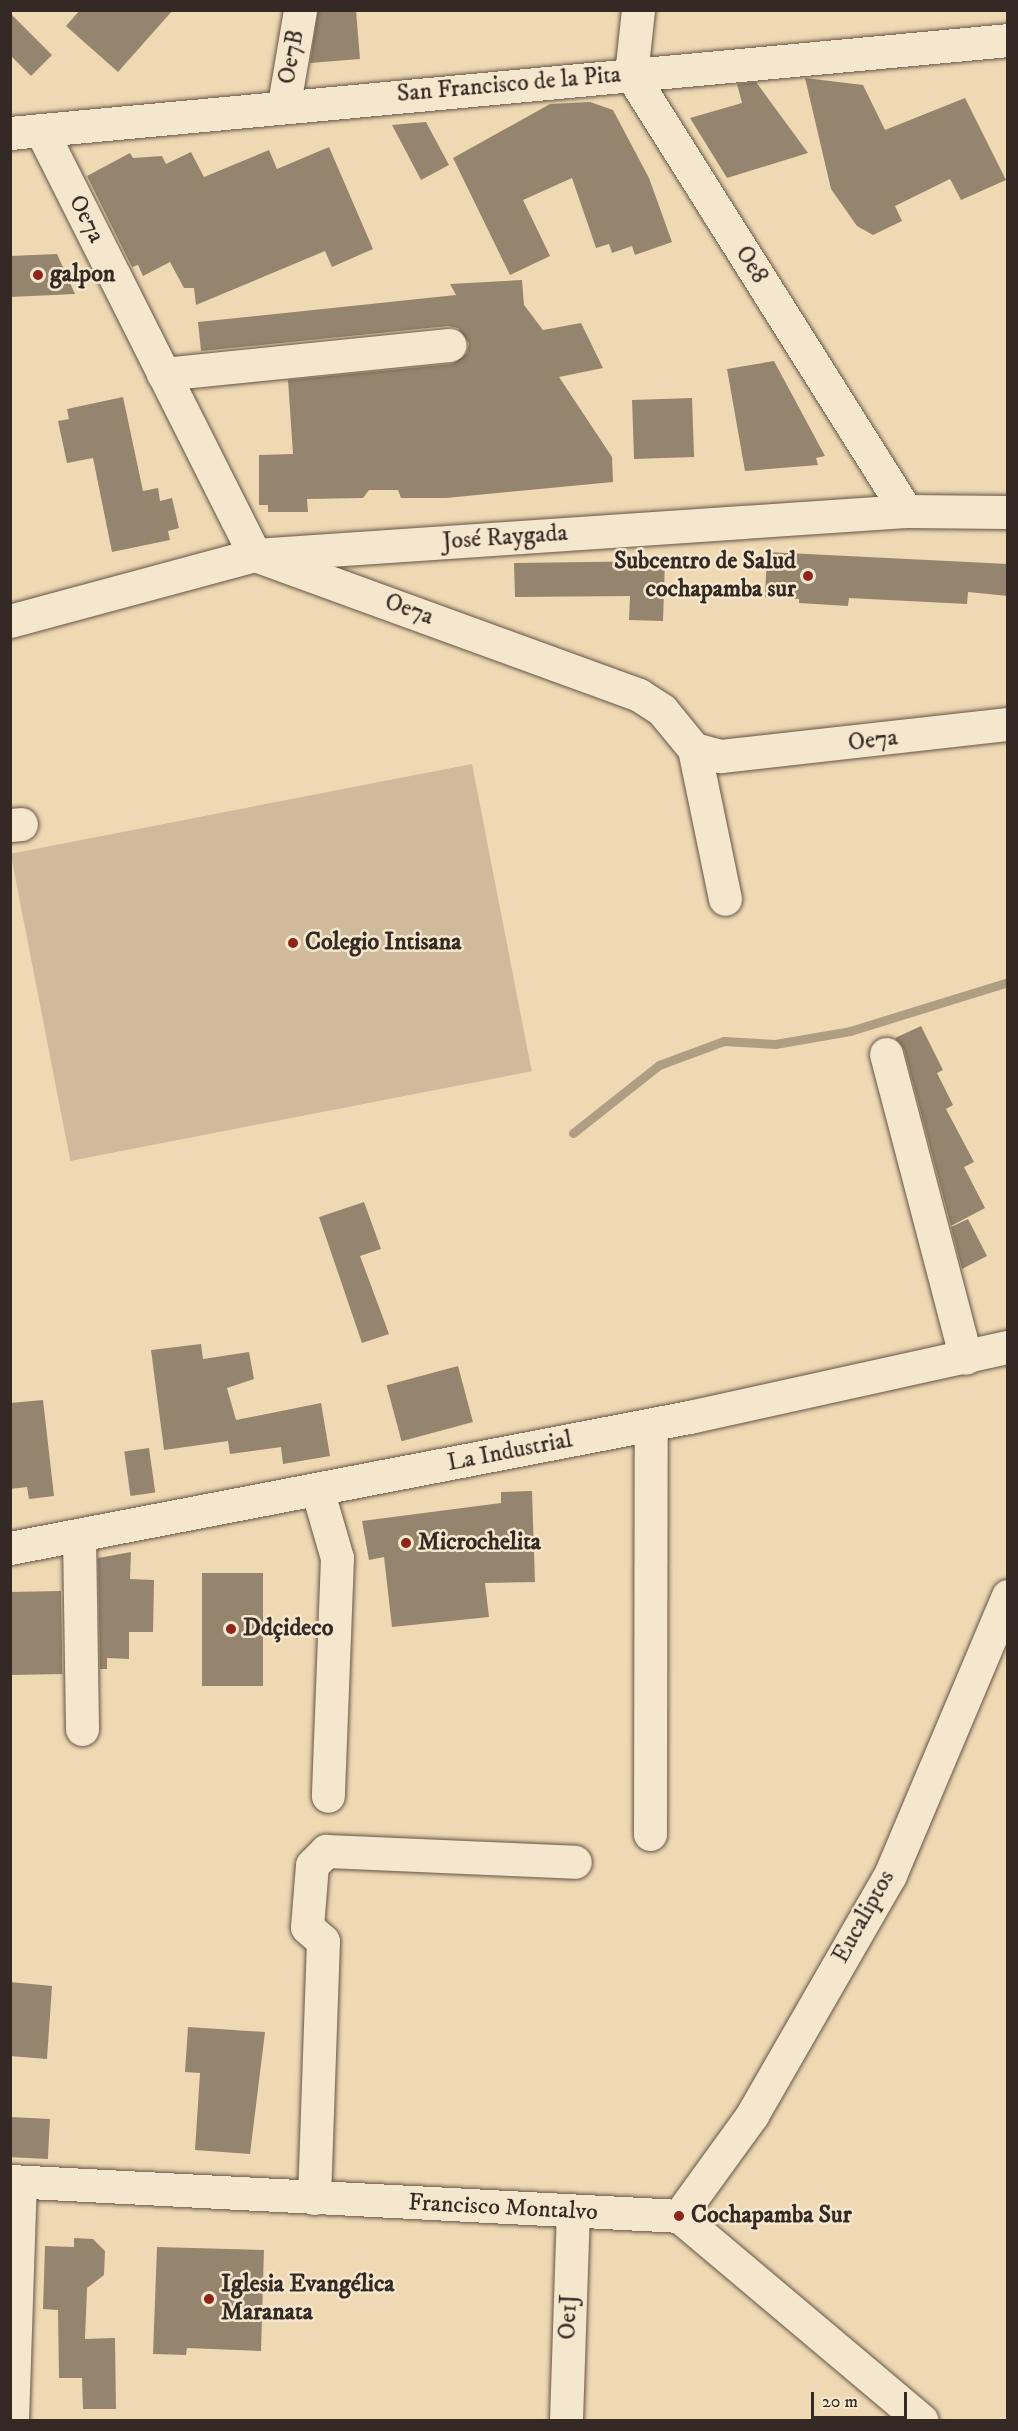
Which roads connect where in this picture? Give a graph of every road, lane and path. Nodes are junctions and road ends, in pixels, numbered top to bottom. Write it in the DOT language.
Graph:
graph roads {
  1 [pos="300,10"];
  2 [pos="638,10"];
  3 [pos="1008,40"];
  4 [pos="631,75"];
  5 [pos="284,104"];
  6 [pos="26,131"];
  7 [pos="450,345"];
  8 [pos="164,374"];
  9 [pos="906,511"];
  10 [pos="1008,512"];
  11 [pos="255,555"];
  12 [pos="10,621"];
  13 [pos="1008,724"];
  14 [pos="694,749"];
  15 [pos="725,899"];
  16 [pos="886,1054"];
  17 [pos="1008,1347"];
  18 [pos="966,1358"];
  19 [pos="651,1425"];
  20 [pos="317,1489"];
  21 [pos="78,1536"];
  22 [pos="10,1548"];
  23 [pos="1008,1596"];
  24 [pos="82,1729"];
  25 [pos="328,1796"];
  26 [pos="650,1834"];
  27 [pos="575,1862"];
  28 [pos="15,2182"];
  29 [pos="314,2198"];
  30 [pos="573,2213"];
  31 [pos="679,2216"];
  32 [pos="12,2421"];
  33 [pos="566,2421"];
  34 [pos="921,2421"];
  1 -- 5 [label="street, Oe7B"];
  2 -- 4 [label="street"];
  3 -- 4 [label="street, San Francisco de la Pita"];
  4 -- 5 [label="street, San Francisco de la Pita"];
  4 -- 9 [label="street, Oe8"];
  5 -- 6 [label="street, San Francisco de la Pita"];
  6 -- 8 [label="street, Oe7a"];
  7 -- 8 [label="street"];
  8 -- 11 [label="street, Oe7a"];
  9 -- 10 [label="street, José Raygada"];
  9 -- 11 [label="street, José Raygada"];
  11 -- 12 [label="street, José Raygada"];
  11 -- 14 [label="street, Oe7a"];
  13 -- 14 [label="street, Oe7a"];
  14 -- 15 [label="street"];
  16 -- 18 [label="street"];
  17 -- 18 [label="street, La Industrial"];
  18 -- 19 [label="street, La Industrial"];
  19 -- 20 [label="street, La Industrial"];
  19 -- 26 [label="street"];
  20 -- 21 [label="street, La Industrial"];
  20 -- 25 [label="street"];
  21 -- 22 [label="street, La Industrial"];
  21 -- 24 [label="street"];
  23 -- 31 [label="street, Eucaliptos"];
  27 -- 29 [label="street"];
  28 -- 29 [label="street, Francisco Montalvo"];
  28 -- 32 [label="street"];
  29 -- 30 [label="street, Francisco Montalvo"];
  30 -- 31 [label="street, Francisco Montalvo"];
  30 -- 33 [label="street, Oe1J"];
  31 -- 34 [label="street"];
}
